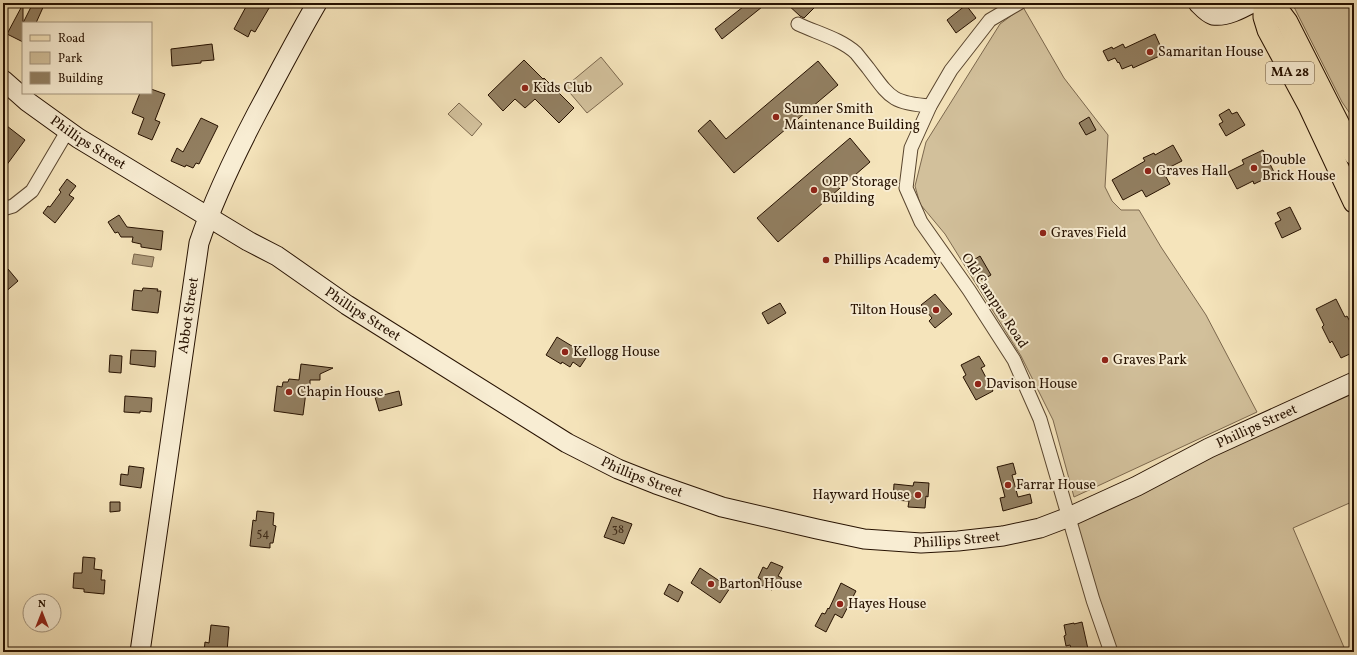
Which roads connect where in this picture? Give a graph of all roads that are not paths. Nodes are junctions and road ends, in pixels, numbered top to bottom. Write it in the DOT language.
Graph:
graph roads {
  1 [pos="317,3"];
  2 [pos="1019,3"];
  3 [pos="1198,3"];
  4 [pos="1252,3"];
  5 [pos="1264,3"];
  6 [pos="1271,3"];
  7 [pos="798,24"];
  8 [pos="3,80"];
  9 [pos="930,106"];
  10 [pos="68,130"];
  11 [pos="1341,134"];
  12 [pos="1354,154"];
  13 [pos="1354,202"];
  14 [pos="3,209"];
  15 [pos="209,216"];
  16 [pos="1354,382"];
  17 [pos="1069,517"];
  18 [pos="140,652"];
  19 [pos="1111,652"];
  1 -- 15 [label="street, Abbot Street"];
  2 -- 9 [label="street, Old Campus Road"];
  3 -- 4 [label="street"];
  5 -- 11 [label="main road, MA 28"];
  6 -- 11 [label="main road, MA 28"];
  7 -- 9 [label="street"];
  8 -- 10 [label="street, Phillips Street"];
  9 -- 17 [label="street, Old Campus Road"];
  10 -- 14 [label="street"];
  10 -- 15 [label="street, Phillips Street"];
  11 -- 12 [label="main road, MA 28"];
  11 -- 13 [label="main road, MA 28"];
  15 -- 17 [label="street, Phillips Street"];
  15 -- 18 [label="street, Abbot Street"];
  16 -- 17 [label="street, Phillips Street"];
  17 -- 19 [label="street, Old Campus Road"];
}
